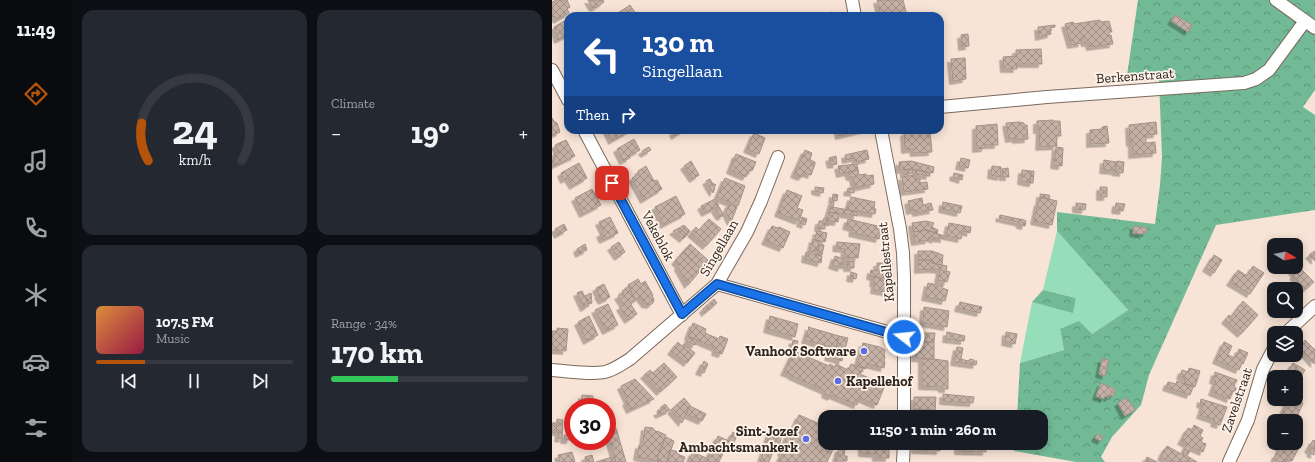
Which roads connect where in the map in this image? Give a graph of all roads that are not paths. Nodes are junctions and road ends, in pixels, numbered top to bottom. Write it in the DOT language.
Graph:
graph roads {
  1 [pos="852,0"];
  2 [pos="1276,0"];
  3 [pos="855,12"];
  4 [pos="1310,25"];
  5 [pos="552,70"];
  6 [pos="564,92"];
  7 [pos="944,107"];
  8 [pos="586,134"];
  9 [pos="882,134"];
  10 [pos="778,158"];
  11 [pos="717,284"];
  12 [pos="1315,306"];
  13 [pos="682,314"];
  14 [pos="1294,326"];
  15 [pos="904,337"];
  16 [pos="1267,361"];
  17 [pos="552,370"];
  18 [pos="904,410"];
  19 [pos="904,450"];
  20 [pos="903,462"];
  21 [pos="1229,462"];
  1 -- 3 [label="street"];
  2 -- 4 [label="street"];
  4 -- 7 [label="street, Berkenstraat"];
  5 -- 6 [label="street"];
  8 -- 13 [label="street, Vekeblok"];
  9 -- 15 [label="street, Kapellestraat"];
  10 -- 11 [label="street, Singellaan"];
  11 -- 13 [label="street, Singellaan"];
  11 -- 15 [label="street"];
  12 -- 14 [label="street"];
  13 -- 17 [label="street, Singellaan"];
  15 -- 18 [label="street, Kapellestraat"];
  16 -- 21 [label="street, Zavelstraat"];
  19 -- 20 [label="street"];
}
